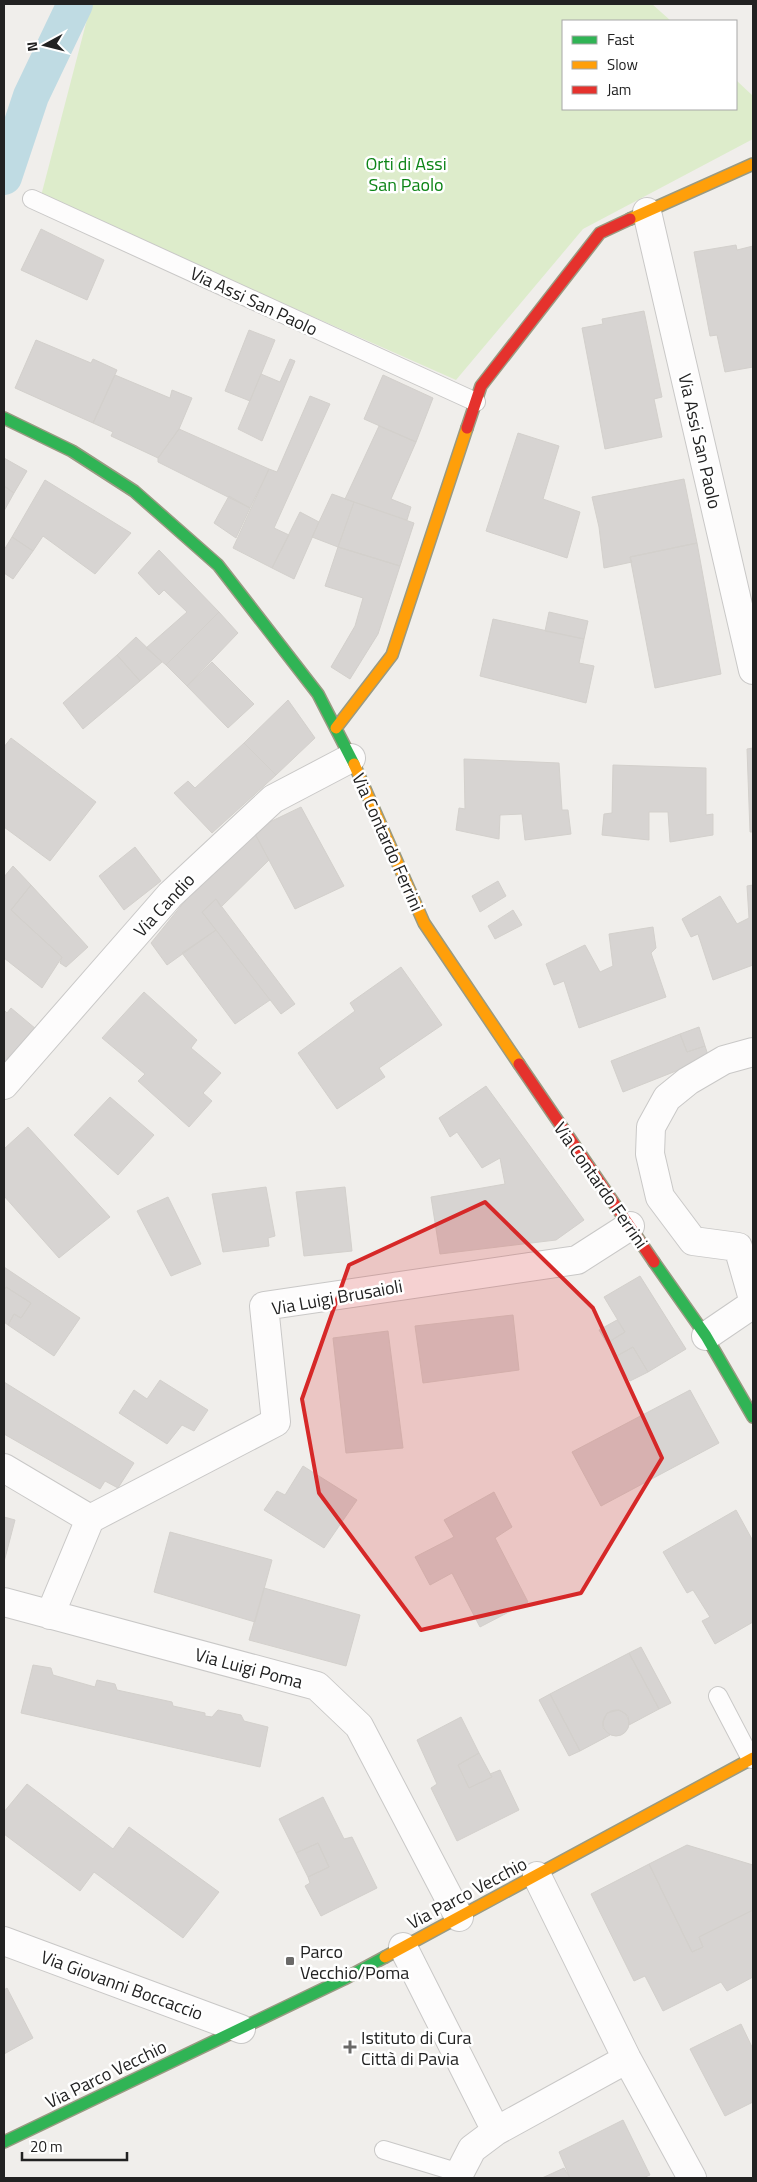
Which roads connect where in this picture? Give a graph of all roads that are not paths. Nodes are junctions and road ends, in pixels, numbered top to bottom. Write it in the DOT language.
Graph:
graph roads {
  1 [pos="753,164"];
  2 [pos="32,199"];
  3 [pos="647,212"];
  4 [pos="476,402"];
  5 [pos="4,418"];
  6 [pos="753,670"];
  7 [pos="336,728"];
  8 [pos="351,758"];
  9 [pos="753,1052"];
  10 [pos="4,1085"];
  11 [pos="630,1226"];
  12 [pos="753,1299"];
  13 [pos="753,1304"];
  14 [pos="706,1336"];
  15 [pos="753,1417"];
  16 [pos="4,1468"];
  17 [pos="90,1518"];
  18 [pos="4,1602"];
  19 [pos="50,1615"];
  20 [pos="718,1696"];
  21 [pos="752,1759"];
  22 [pos="537,1876"];
  23 [pos="460,1916"];
  24 [pos="4,1941"];
  25 [pos="403,1947"];
  26 [pos="241,2029"];
  27 [pos="627,2059"];
  28 [pos="496,2131"];
  29 [pos="4,2142"];
  30 [pos="384,2150"];
  31 [pos="459,2176"];
  32 [pos="692,2178"];
  1 -- 3 [label="street"];
  2 -- 4 [label="lane, Via Assi San Paolo"];
  3 -- 4 [label="street"];
  3 -- 6 [label="street, Via Assi San Paolo"];
  4 -- 7 [label="street"];
  5 -- 7 [label="street, Via Contardo Ferrini"];
  7 -- 8 [label="street, Via Contardo Ferrini"];
  8 -- 10 [label="street, Via Candio"];
  8 -- 11 [label="street, Via Contardo Ferrini"];
  9 -- 12 [label="street"];
  11 -- 14 [label="street, Via Contardo Ferrini"];
  11 -- 17 [label="street, Via Luigi Brusaioli"];
  13 -- 14 [label="street"];
  14 -- 15 [label="street, Via Contardo Ferrini"];
  16 -- 17 [label="street"];
  17 -- 19 [label="street"];
  18 -- 19 [label="street, Via Luigi Poma"];
  19 -- 23 [label="street, Via Luigi Poma"];
  20 -- 21 [label="lane"];
  21 -- 22 [label="street, Via Parco Vecchio"];
  22 -- 23 [label="street, Via Parco Vecchio"];
  22 -- 27 [label="street"];
  23 -- 25 [label="street, Via Parco Vecchio"];
  24 -- 26 [label="street, Via Giovanni Boccaccio"];
  25 -- 26 [label="street, Via Parco Vecchio"];
  25 -- 28 [label="street"];
  26 -- 29 [label="street, Via Parco Vecchio"];
  27 -- 28 [label="street"];
  27 -- 32 [label="street"];
  28 -- 31 [label="street"];
  30 -- 31 [label="lane"];
}
